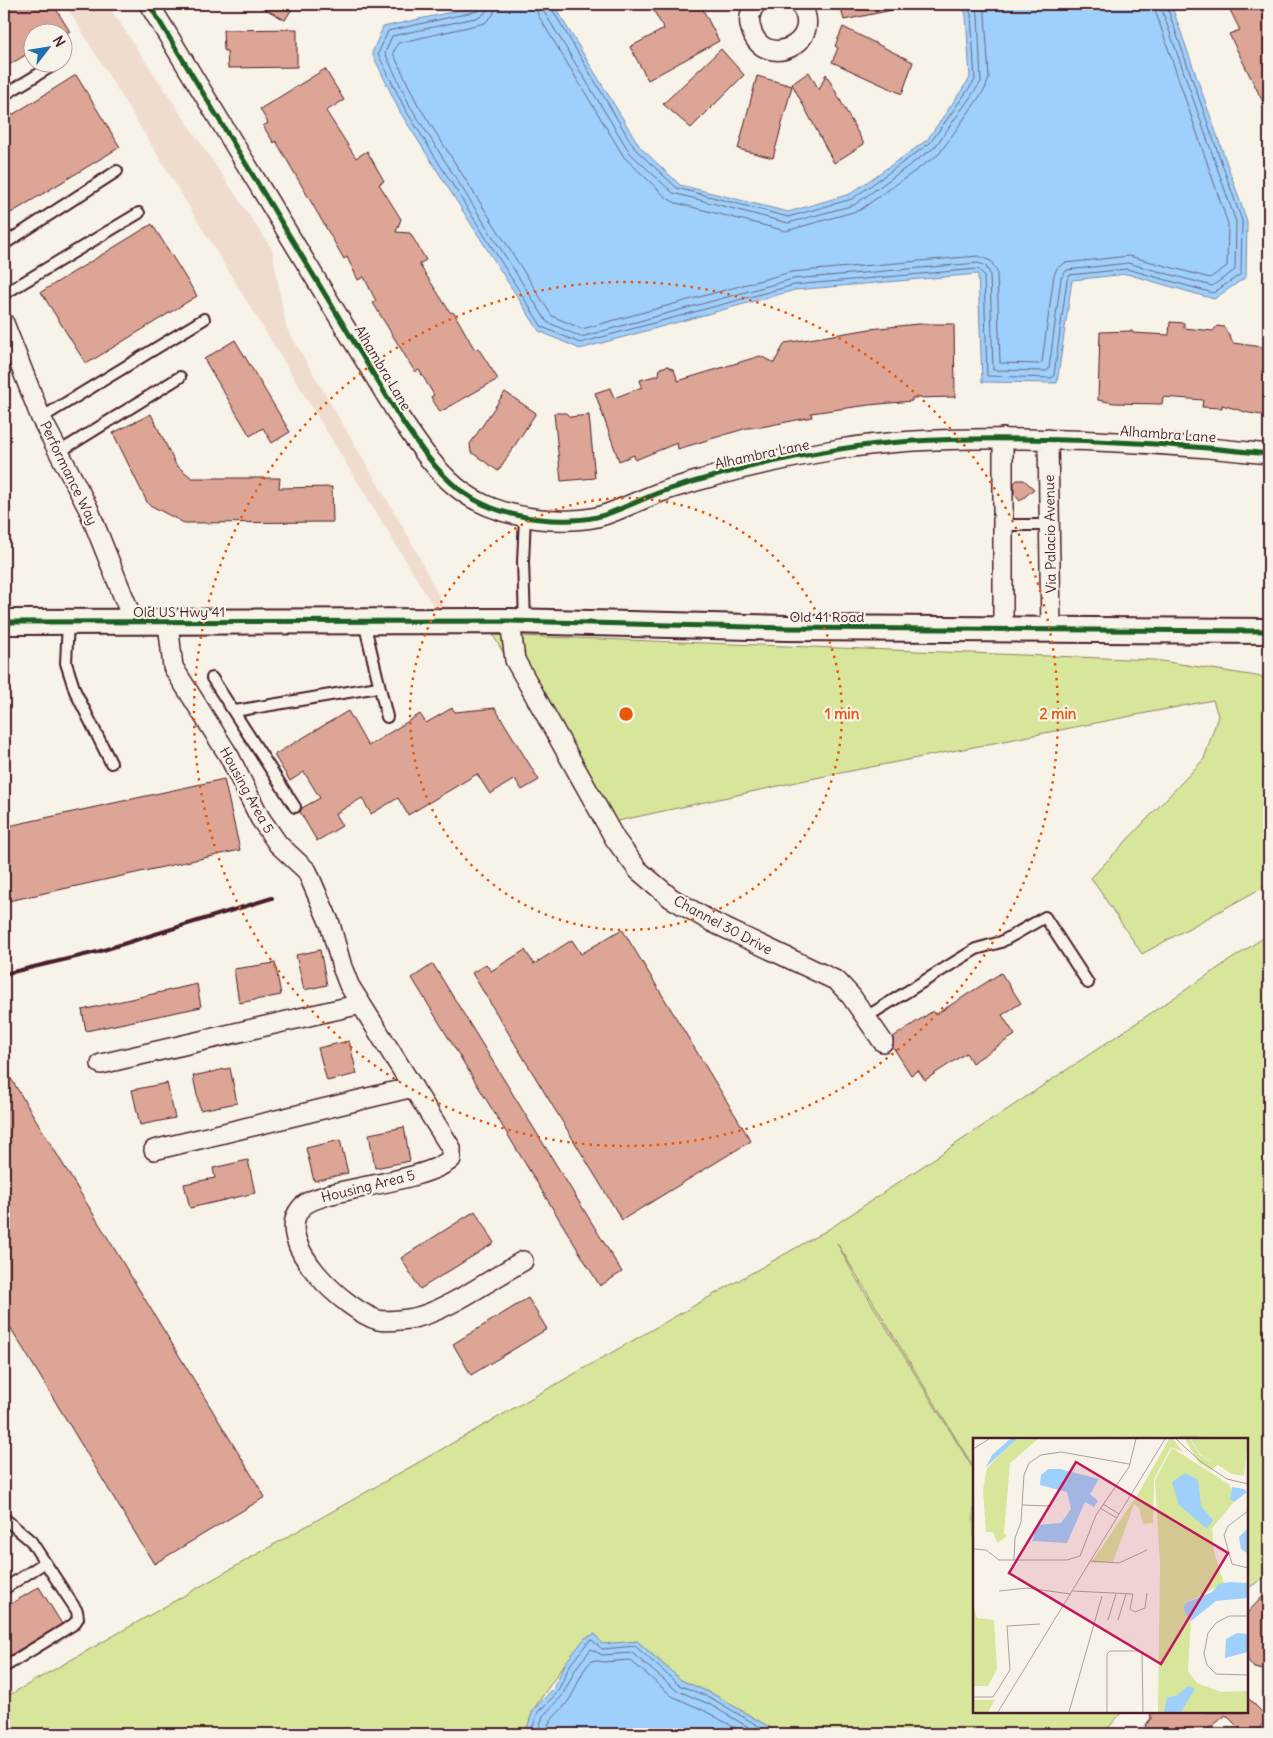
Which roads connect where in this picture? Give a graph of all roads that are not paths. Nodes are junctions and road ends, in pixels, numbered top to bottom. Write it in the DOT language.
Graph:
graph roads {
  1 [pos="149,4"];
  2 [pos="756,4"];
  3 [pos="800,4"];
  4 [pos="42,72"];
  5 [pos="4,95"];
  6 [pos="117,171"];
  7 [pos="139,213"];
  8 [pos="4,244"];
  9 [pos="4,294"];
  10 [pos="204,318"];
  11 [pos="4,323"];
  12 [pos="180,377"];
  13 [pos="41,418"];
  14 [pos="1002,438"];
  15 [pos="1048,439"];
  16 [pos="59,452"];
  17 [pos="1269,454"];
  18 [pos="525,516"];
  19 [pos="1002,525"];
  20 [pos="1050,525"];
  21 [pos="518,621"];
  22 [pos="4,622"];
  23 [pos="68,622"];
  24 [pos="374,622"];
  25 [pos="134,623"];
  26 [pos="168,623"];
  27 [pos="1003,629"];
  28 [pos="1051,630"];
  29 [pos="1269,631"];
  30 [pos="212,678"];
  31 [pos="378,687"];
  32 [pos="235,711"];
  33 [pos="387,717"];
  34 [pos="111,763"];
  35 [pos="294,807"];
  36 [pos="1088,983"];
  37 [pos="361,1004"];
  38 [pos="866,1017"];
  39 [pos="883,1042"];
  40 [pos="101,1064"];
  41 [pos="413,1087"];
  42 [pos="154,1150"];
  43 [pos="522,1261"];
  44 [pos="4,1518"];
  45 [pos="44,1563"];
  46 [pos="4,1588"];
  47 [pos="4,1667"];
  1 -- 18 [label="street, Alhambra Lane"];
  2 -- 3 [label="street"];
  4 -- 5 [label="lane"];
  6 -- 8 [label="lane"];
  7 -- 9 [label="lane"];
  10 -- 13 [label="lane"];
  11 -- 13 [label="street, Performance Way"];
  12 -- 16 [label="lane"];
  13 -- 16 [label="street, Performance Way"];
  14 -- 15 [label="street, Alhambra Lane"];
  14 -- 18 [label="street, Alhambra Lane"];
  14 -- 19 [label="street"];
  15 -- 17 [label="street, Alhambra Lane"];
  15 -- 20 [label="street, Via Palacio Avenue"];
  16 -- 25 [label="street, Performance Way"];
  18 -- 21 [label="lane"];
  19 -- 20 [label="lane"];
  19 -- 27 [label="street"];
  20 -- 28 [label="street, Via Palacio Avenue"];
  21 -- 24 [label="street, Old 41 Road"];
  21 -- 27 [label="street, Old 41 Road"];
  21 -- 38 [label="street, Channel 30 Drive"];
  22 -- 23 [label="street, Old US Hwy 41"];
  23 -- 25 [label="street, Old US Hwy 41"];
  23 -- 34 [label="lane"];
  24 -- 26 [label="street, Old US Hwy 41"];
  24 -- 31 [label="lane"];
  25 -- 26 [label="street, Old US Hwy 41"];
  26 -- 37 [label="street, Housing Area 5"];
  27 -- 28 [label="street, Old 41 Road"];
  28 -- 29 [label="street, Old 41 Road"];
  30 -- 32 [label="lane"];
  31 -- 32 [label="lane"];
  31 -- 33 [label="lane"];
  32 -- 35 [label="lane"];
  36 -- 38 [label="lane"];
  37 -- 40 [label="street"];
  37 -- 41 [label="street, Housing Area 5"];
  38 -- 39 [label="street, Channel 30 Drive"];
  41 -- 42 [label="street"];
  41 -- 43 [label="street, Housing Area 5"];
  44 -- 45 [label="lane"];
  45 -- 46 [label="lane"];
  45 -- 47 [label="lane"];
}
